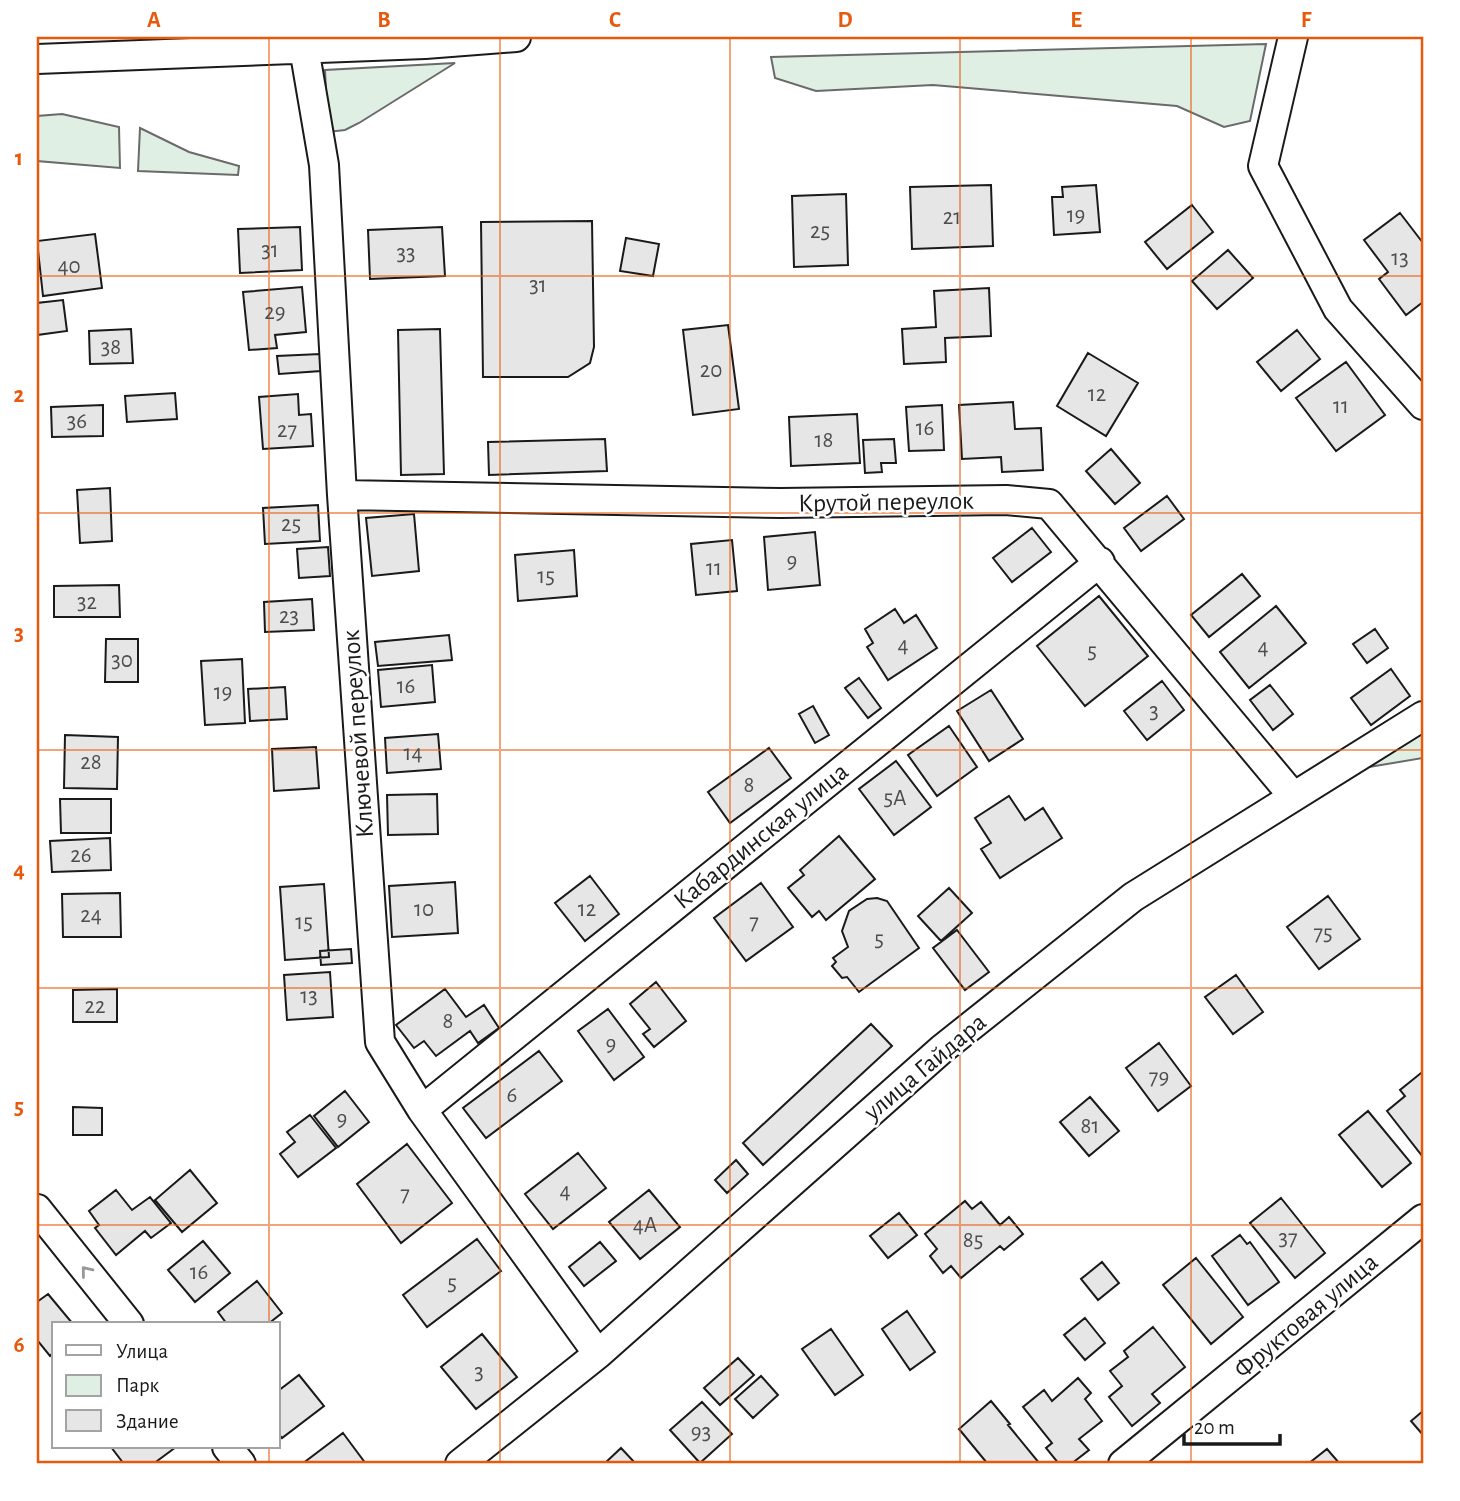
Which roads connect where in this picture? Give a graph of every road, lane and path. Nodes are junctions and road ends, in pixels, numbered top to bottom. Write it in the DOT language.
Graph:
graph roads {
  1 [pos="516,37"];
  2 [pos="1293,37"];
  3 [pos="304,48"];
  4 [pos="37,59"];
  5 [pos="1423,405"];
  6 [pos="342,495"];
  7 [pos="1100,562"];
  8 [pos="1423,716"];
  9 [pos="1293,796"];
  10 [pos="422,1110"];
  11 [pos="37,1209"];
  12 [pos="1423,1219"];
  13 [pos="127,1322"];
  14 [pos="598,1354"];
  15 [pos="228,1448"];
  16 [pos="241,1464"];
  17 [pos="460,1464"];
  18 [pos="1123,1464"];
  1 -- 3 [label="street"];
  2 -- 5 [label="street"];
  3 -- 4 [label="street"];
  3 -- 6 [label="street, Ключевой переулок"];
  6 -- 7 [label="street, Крутой переулок"];
  6 -- 10 [label="street, Ключевой переулок"];
  7 -- 9 [label="street, Крутой переулок"];
  7 -- 10 [label="street, Кабардинская улица"];
  8 -- 9 [label="street, улица Гайдара"];
  9 -- 14 [label="street, улица Гайдара"];
  10 -- 14 [label="street, Ключевой переулок"];
  13 -- 11 [label="street, one-way"];
  12 -- 18 [label="street, Фруктовая улица"];
  14 -- 17 [label="street, улица Гайдара"];
  15 -- 16 [label="street"];
}
